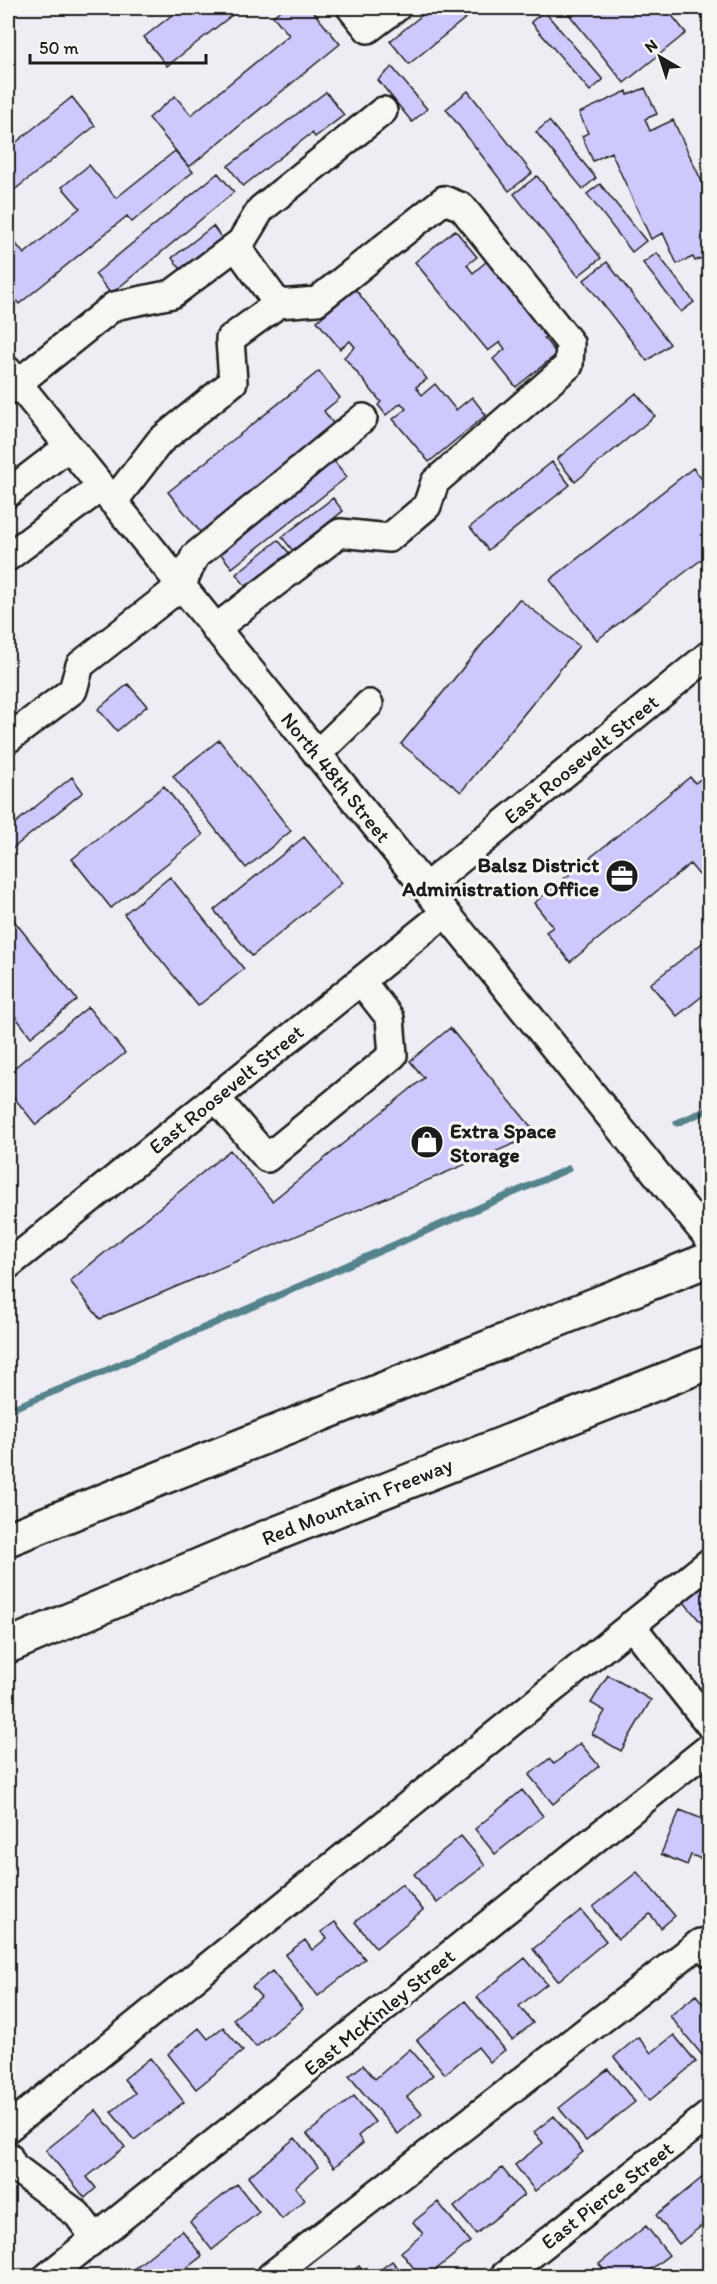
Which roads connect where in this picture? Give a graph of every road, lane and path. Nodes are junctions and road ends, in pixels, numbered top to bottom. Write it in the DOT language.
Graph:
graph roads {
  1 [pos="351,8"];
  2 [pos="396,8"];
  3 [pos="383,111"];
  4 [pos="236,246"];
  5 [pos="278,304"];
  6 [pos="11,382"];
  7 [pos="363,418"];
  8 [pos="68,447"];
  9 [pos="8,493"];
  10 [pos="107,495"];
  11 [pos="8,557"];
  12 [pos="181,586"];
  13 [pos="216,628"];
  14 [pos="710,654"];
  15 [pos="369,704"];
  16 [pos="8,739"];
  17 [pos="317,754"];
  18 [pos="425,888"];
  19 [pos="446,913"];
  20 [pos="361,981"];
  21 [pos="216,1098"];
  22 [pos="710,1240"];
  23 [pos="710,1259"];
  24 [pos="8,1265"];
  25 [pos="700,1365"];
  26 [pos="8,1539"];
  27 [pos="710,1562"];
  28 [pos="631,1625"];
  29 [pos="8,1646"];
  30 [pos="710,1725"];
  31 [pos="710,1747"];
  32 [pos="710,1953"];
  33 [pos="710,2114"];
  34 [pos="8,2128"];
  35 [pos="8,2156"];
  36 [pos="95,2238"];
  37 [pos="48,2276"];
  38 [pos="271,2277"];
  39 [pos="504,2277"];
  1 -- 2 [label="street"];
  3 -- 4 [label="street"];
  4 -- 5 [label="street"];
  4 -- 6 [label="street"];
  5 -- 10 [label="street"];
  5 -- 13 [label="street"];
  6 -- 8 [label="street, North 48th Street"];
  7 -- 12 [label="street"];
  8 -- 9 [label="street"];
  8 -- 10 [label="street, North 48th Street"];
  10 -- 11 [label="street"];
  10 -- 12 [label="street, North 48th Street"];
  12 -- 13 [label="street, North 48th Street"];
  12 -- 16 [label="street"];
  13 -- 17 [label="street, North 48th Street"];
  14 -- 18 [label="street, East Roosevelt Street"];
  15 -- 17 [label="street"];
  17 -- 18 [label="street, North 48th Street"];
  18 -- 19 [label="street, North 48th Street"];
  19 -- 20 [label="street, East Roosevelt Street"];
  19 -- 22 [label="street, North 48th Street"];
  20 -- 21 [label="street, East Roosevelt Street"];
  20 -- 21 [label="street"];
  21 -- 24 [label="street, East Roosevelt Street"];
  23 -- 26 [label="highway"];
  25 -- 29 [label="highway, Red Mountain Freeway"];
  27 -- 28 [label="street"];
  28 -- 30 [label="street"];
  28 -- 34 [label="street"];
  31 -- 36 [label="street, East McKinley Street"];
  32 -- 38 [label="street"];
  33 -- 39 [label="street, East Pierce Street"];
  35 -- 36 [label="street"];
  36 -- 37 [label="street, East McKinley Street"];
}
